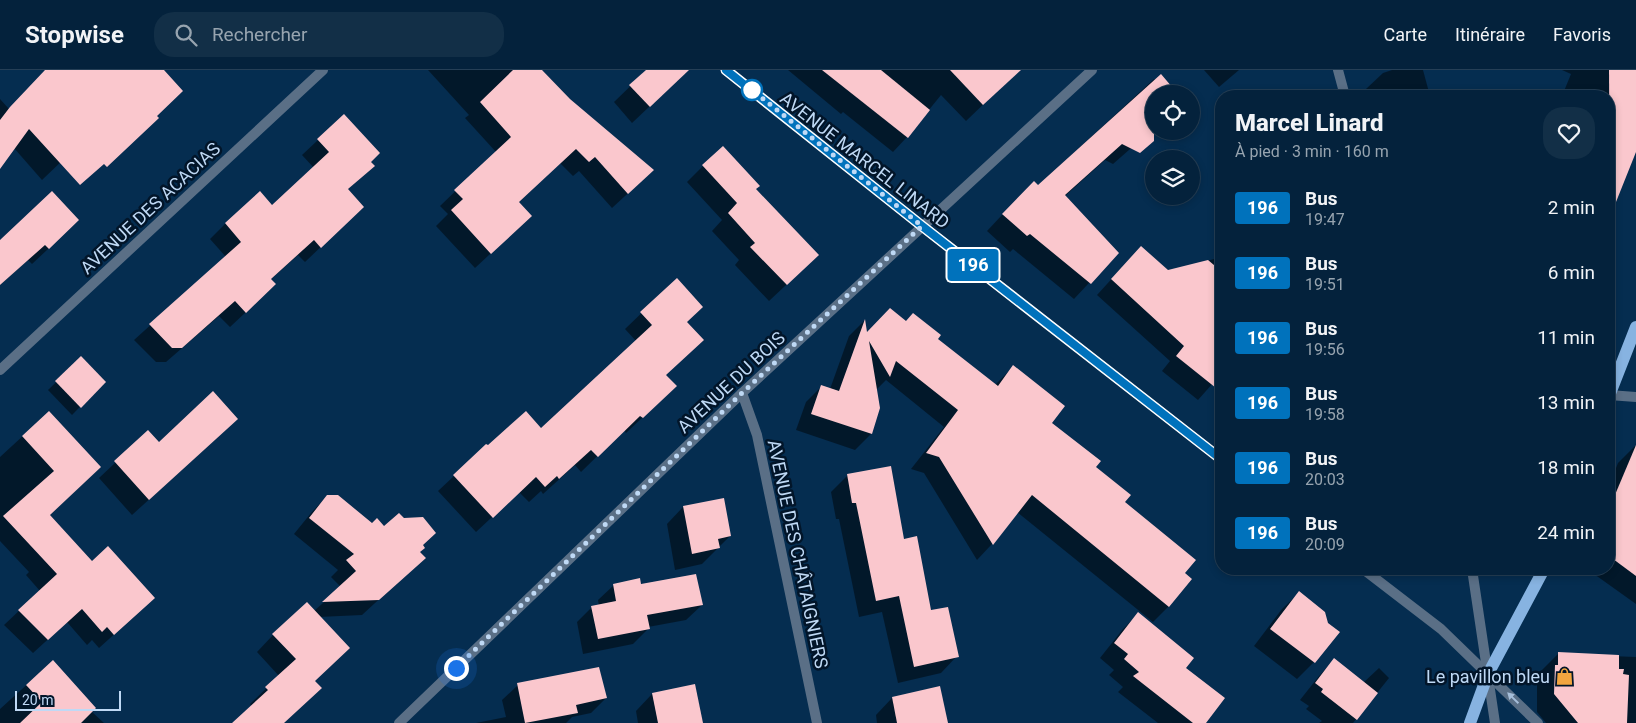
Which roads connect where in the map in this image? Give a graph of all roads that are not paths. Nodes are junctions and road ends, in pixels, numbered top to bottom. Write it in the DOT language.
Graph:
graph roads {
  1 [pos="323,70"];
  2 [pos="726,70"];
  3 [pos="1092,70"];
  4 [pos="1338,70"];
  5 [pos="1343,90"];
  6 [pos="922,226"];
  7 [pos="1636,327"];
  8 [pos="0,370"];
  9 [pos="1615,380"];
  10 [pos="742,393"];
  11 [pos="1615,395"];
  12 [pos="1636,396"];
  13 [pos="1215,454"];
  14 [pos="1371,575"];
  15 [pos="1473,575"];
  16 [pos="1541,575"];
  17 [pos="1488,674"];
  18 [pos="399,723"];
  19 [pos="816,723"];
  20 [pos="1470,723"];
  21 [pos="1495,723"];
  22 [pos="1538,723"];
  1 -- 8 [label="street, AVENUE DES ACACIAS"];
  2 -- 6 [label="street, AVENUE MARCEL LINARD"];
  3 -- 6 [label="street, AVENUE DU BOIS"];
  4 -- 5 [label="street"];
  6 -- 10 [label="street, AVENUE DU BOIS"];
  6 -- 13 [label="street, AVENUE MARCEL LINARD"];
  7 -- 9 [label="main road"];
  10 -- 18 [label="street, AVENUE DU BOIS"];
  10 -- 19 [label="street, AVENUE DES CHÂTAIGNIERS"];
  11 -- 12 [label="street"];
  14 -- 17 [label="street"];
  15 -- 17 [label="street"];
  16 -- 17 [label="main road"];
  17 -- 20 [label="main road"];
  17 -- 21 [label="street"];
  22 -- 17 [label="street, one-way"];
}
